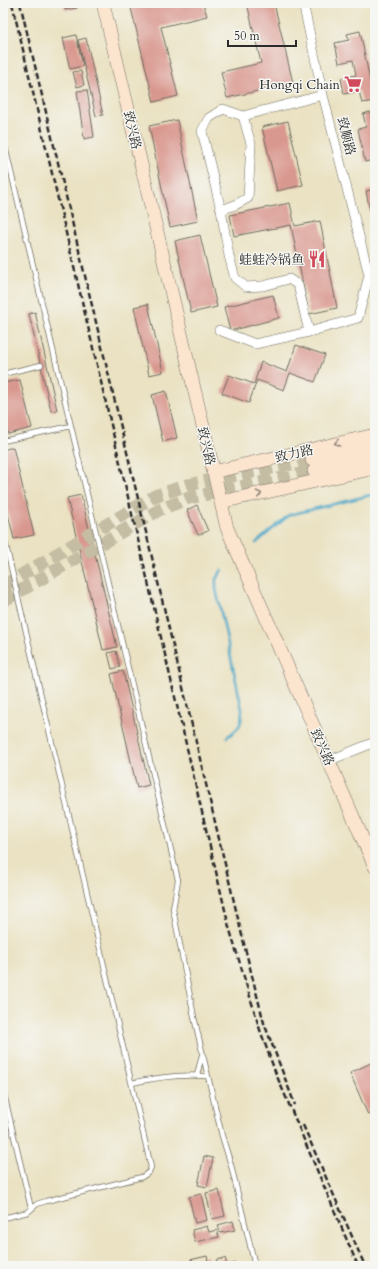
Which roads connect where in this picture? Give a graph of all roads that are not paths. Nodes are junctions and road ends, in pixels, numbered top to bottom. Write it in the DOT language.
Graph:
graph roads {
  1 [pos="103,3"];
  2 [pos="303,3"];
  3 [pos="323,94"];
  4 [pos="243,116"];
  5 [pos="3,138"];
  6 [pos="221,210"];
  7 [pos="372,278"];
  8 [pos="219,330"];
  9 [pos="309,332"];
  10 [pos="41,365"];
  11 [pos="3,374"];
  12 [pos="71,426"];
  13 [pos="375,435"];
  14 [pos="3,441"];
  15 [pos="375,446"];
  16 [pos="375,458"];
  17 [pos="314,465"];
  18 [pos="375,468"];
  19 [pos="213,472"];
  20 [pos="221,502"];
  21 [pos="3,533"];
  22 [pos="375,742"];
  23 [pos="328,761"];
  24 [pos="375,867"];
  25 [pos="202,1054"];
  26 [pos="197,1075"];
  27 [pos="207,1076"];
  28 [pos="132,1083"];
  29 [pos="3,1090"];
  30 [pos="32,1208"];
  31 [pos="3,1218"];
  32 [pos="255,1266"];
  1 -- 19 [label="street, 致兴路"];
  2 -- 3 [label="street, 致顺路"];
  3 -- 4 [label="street"];
  3 -- 7 [label="street, 致顺路"];
  4 -- 6 [label="street"];
  4 -- 6 [label="street"];
  5 -- 12 [label="lane"];
  6 -- 9 [label="street"];
  7 -- 9 [label="street"];
  8 -- 9 [label="street"];
  10 -- 11 [label="lane"];
  12 -- 14 [label="lane"];
  12 -- 25 [label="lane"];
  13 -- 17 [label="street, 致力路, one-way"];
  15 -- 17 [label="street, 致力路"];
  16 -- 17 [label="street, 致力路"];
  17 -- 18 [label="street, 致力路"];
  17 -- 19 [label="street, 致力路"];
  20 -- 17 [label="street, 致力路, one-way"];
  19 -- 20 [label="street, 致兴路"];
  20 -- 23 [label="street, 致兴路"];
  21 -- 28 [label="lane"];
  22 -- 23 [label="street"];
  23 -- 24 [label="street, 致兴路"];
  25 -- 26 [label="lane"];
  25 -- 27 [label="lane"];
  26 -- 27 [label="lane"];
  26 -- 28 [label="lane"];
  27 -- 32 [label="lane"];
  28 -- 30 [label="lane"];
  29 -- 30 [label="lane"];
  30 -- 31 [label="lane"];
}
